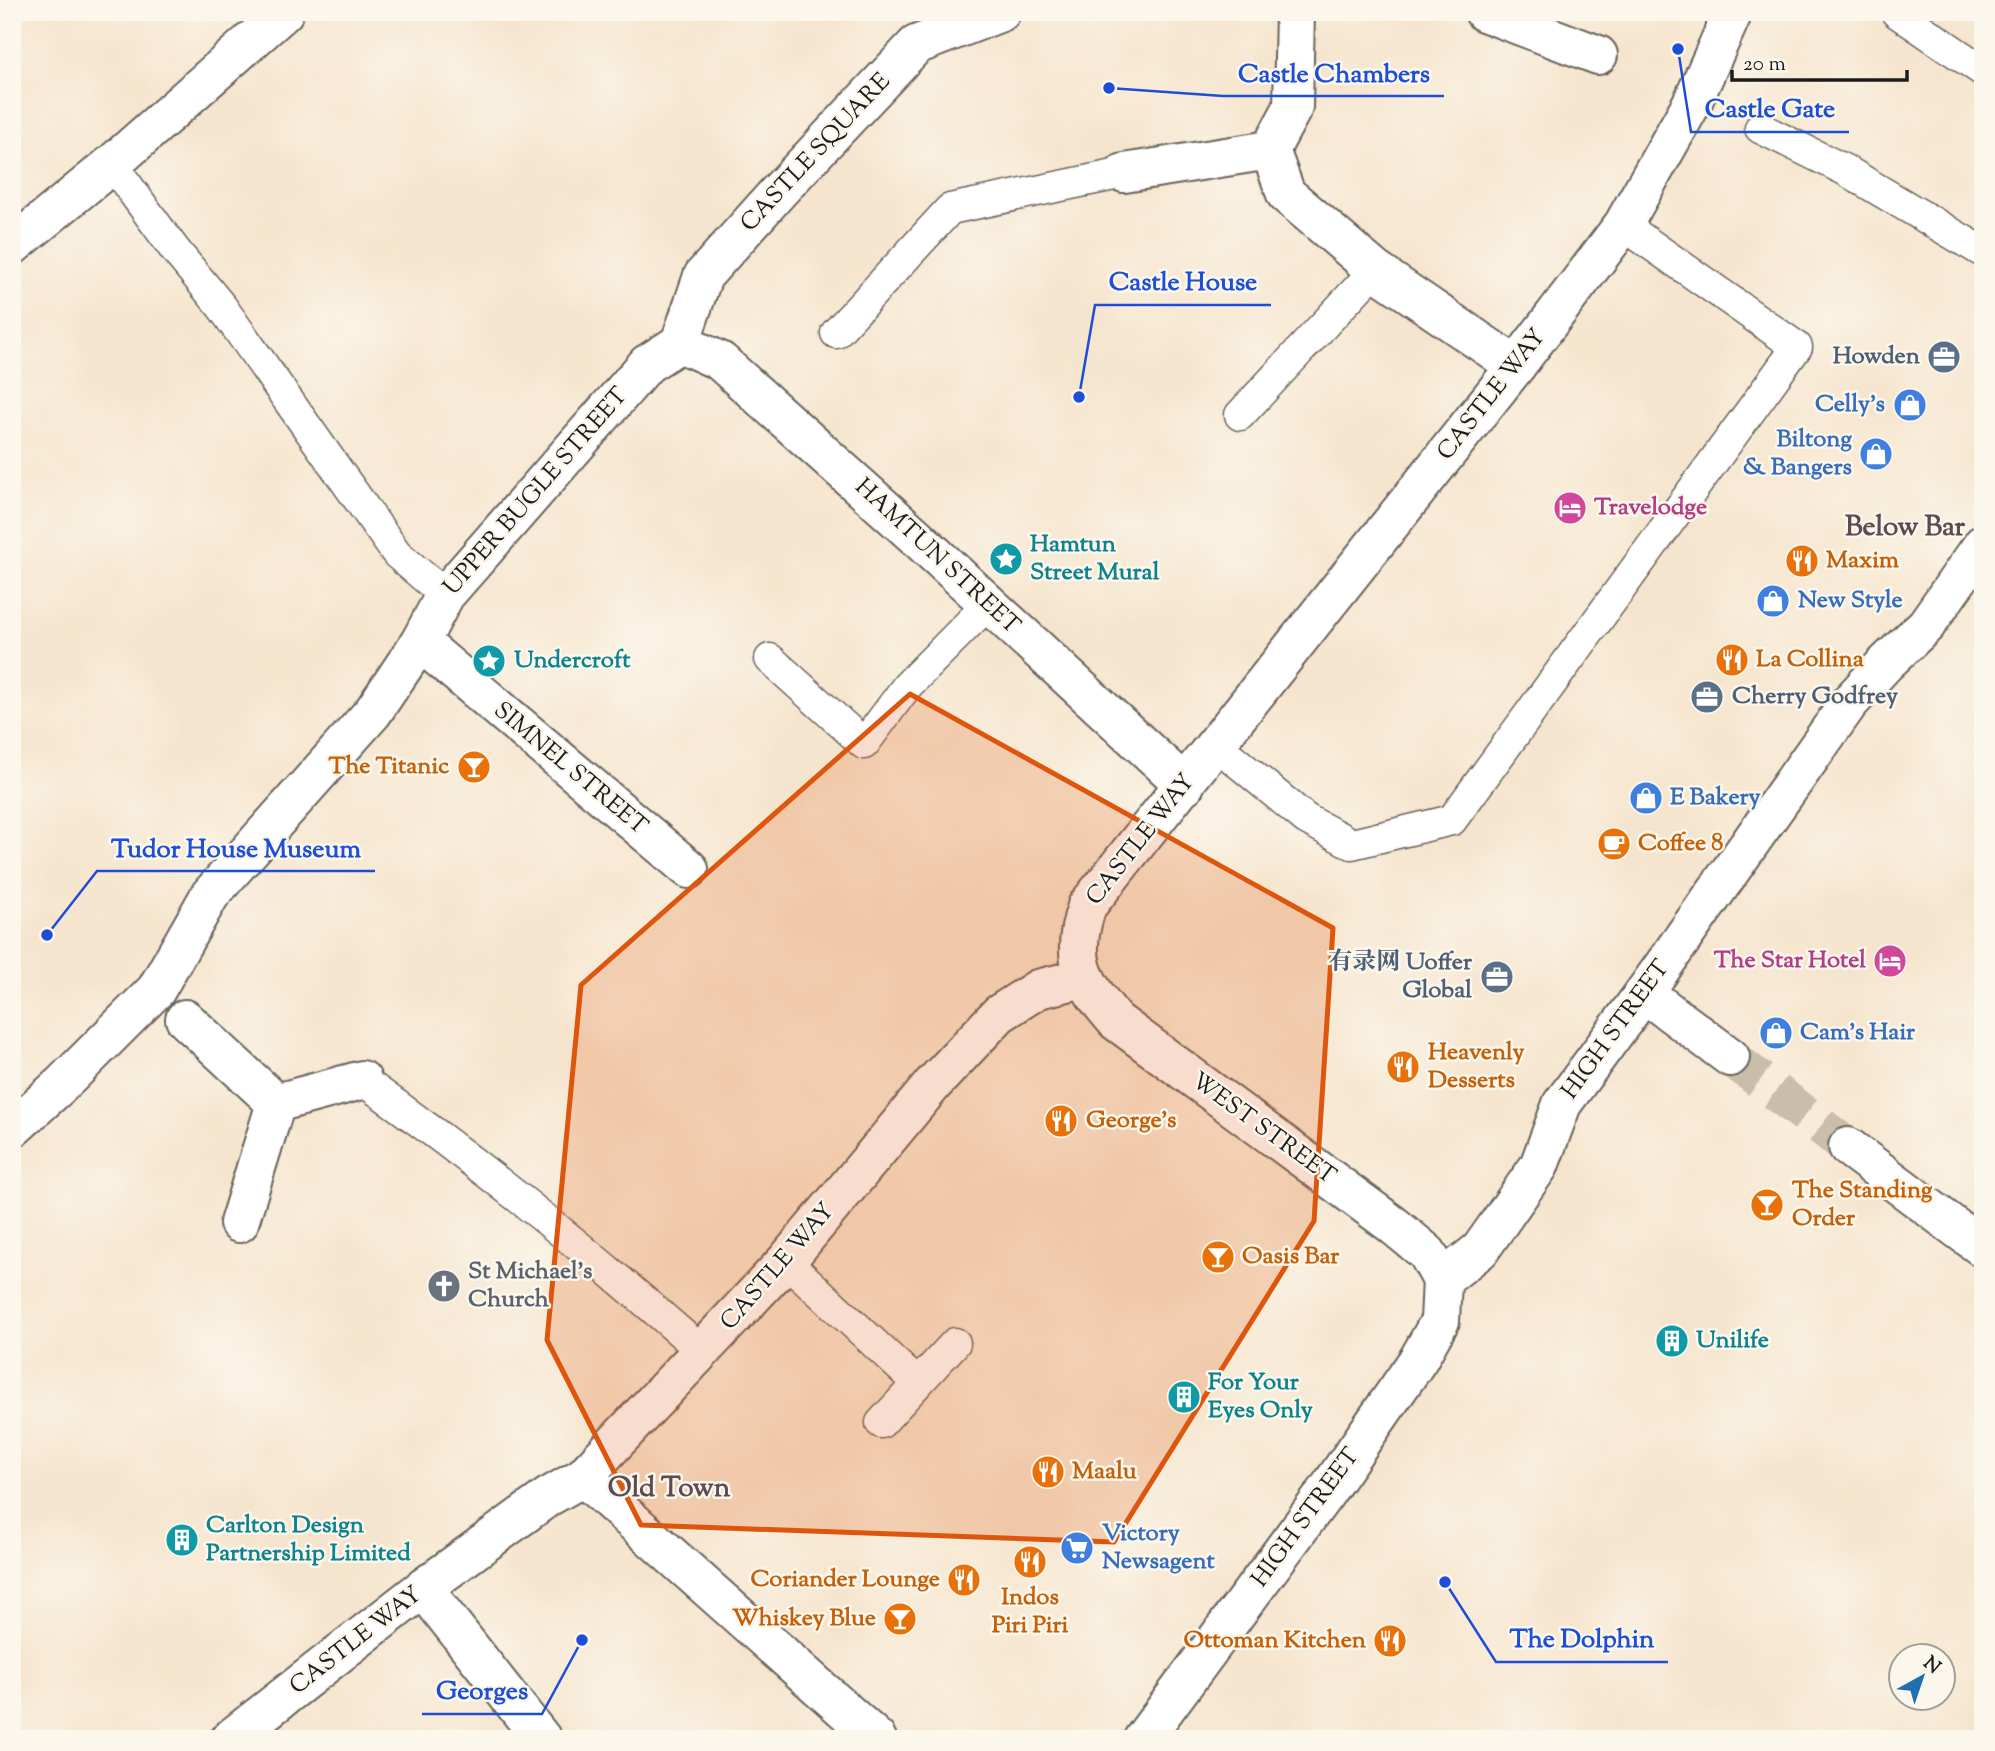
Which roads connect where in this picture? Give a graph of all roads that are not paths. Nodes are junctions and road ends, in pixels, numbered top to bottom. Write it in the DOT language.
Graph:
graph roads {
  1 [pos="284,12"];
  2 [pos="1001,12"];
  3 [pos="1295,12"];
  4 [pos="1484,12"];
  5 [pos="1733,12"];
  6 [pos="1896,12"];
  7 [pos="1598,55"];
  8 [pos="1983,71"];
  9 [pos="1760,128"];
  10 [pos="1270,150"];
  11 [pos="112,164"];
  12 [pos="1124,173"];
  13 [pos="1622,225"];
  14 [pos="12,246"];
  15 [pos="1983,252"];
  16 [pos="1375,270"];
  17 [pos="836,333"];
  18 [pos="680,343"];
  19 [pos="1516,366"];
  20 [pos="1240,415"];
  21 [pos="1983,544"];
  22 [pos="445,595"];
  23 [pos="988,604"];
  24 [pos="420,642"];
  25 [pos="770,659"];
  26 [pos="1215,744"];
  27 [pos="1185,785"];
  28 [pos="689,869"];
  29 [pos="1083,978"];
  30 [pos="1644,993"];
  31 [pos="184,1019"];
  32 [pos="1730,1057"];
  33 [pos="362,1080"];
  34 [pos="275,1103"];
  35 [pos="12,1129"];
  36 [pos="1849,1147"];
  37 [pos="239,1223"];
  38 [pos="1983,1248"];
  39 [pos="786,1261"];
  40 [pos="1442,1280"];
  41 [pos="955,1343"];
  42 [pos="703,1352"];
  43 [pos="917,1383"];
  44 [pos="881,1423"];
  45 [pos="583,1477"];
  46 [pos="423,1588"];
  47 [pos="230,1739"];
  48 [pos="542,1739"];
  49 [pos="877,1739"];
  50 [pos="1143,1739"];
  1 -- 11 [label="street"];
  2 -- 18 [label="street, CASTLE SQUARE"];
  3 -- 10 [label="street"];
  4 -- 7 [label="street"];
  5 -- 13 [label="street, CASTLE WAY"];
  6 -- 8 [label="lane"];
  9 -- 15 [label="lane"];
  10 -- 12 [label="street"];
  10 -- 16 [label="street"];
  11 -- 14 [label="street"];
  11 -- 22 [label="lane"];
  12 -- 17 [label="lane"];
  13 -- 19 [label="street, CASTLE WAY"];
  13 -- 26 [label="lane"];
  16 -- 19 [label="street"];
  16 -- 20 [label="lane"];
  18 -- 22 [label="street, UPPER BUGLE STREET"];
  18 -- 23 [label="street, HAMTUN STREET"];
  19 -- 26 [label="street, CASTLE WAY"];
  21 -- 30 [label="street, HIGH STREET"];
  22 -- 24 [label="street, UPPER BUGLE STREET"];
  23 -- 25 [label="lane"];
  23 -- 27 [label="street, HAMTUN STREET"];
  24 -- 28 [label="street, SIMNEL STREET"];
  24 -- 35 [label="street, UPPER BUGLE STREET"];
  26 -- 27 [label="street, CASTLE WAY"];
  27 -- 29 [label="street, CASTLE WAY"];
  29 -- 39 [label="street, CASTLE WAY"];
  29 -- 40 [label="street, WEST STREET"];
  30 -- 32 [label="street"];
  30 -- 40 [label="street, HIGH STREET"];
  31 -- 34 [label="street"];
  33 -- 34 [label="street"];
  33 -- 42 [label="lane"];
  34 -- 37 [label="street"];
  36 -- 38 [label="street"];
  39 -- 42 [label="street, CASTLE WAY"];
  39 -- 43 [label="lane"];
  40 -- 50 [label="street, HIGH STREET"];
  41 -- 43 [label="lane"];
  42 -- 45 [label="street, CASTLE WAY"];
  43 -- 44 [label="lane"];
  45 -- 46 [label="street, CASTLE WAY"];
  45 -- 49 [label="street"];
  46 -- 47 [label="street, CASTLE WAY"];
  46 -- 48 [label="street"];
}
